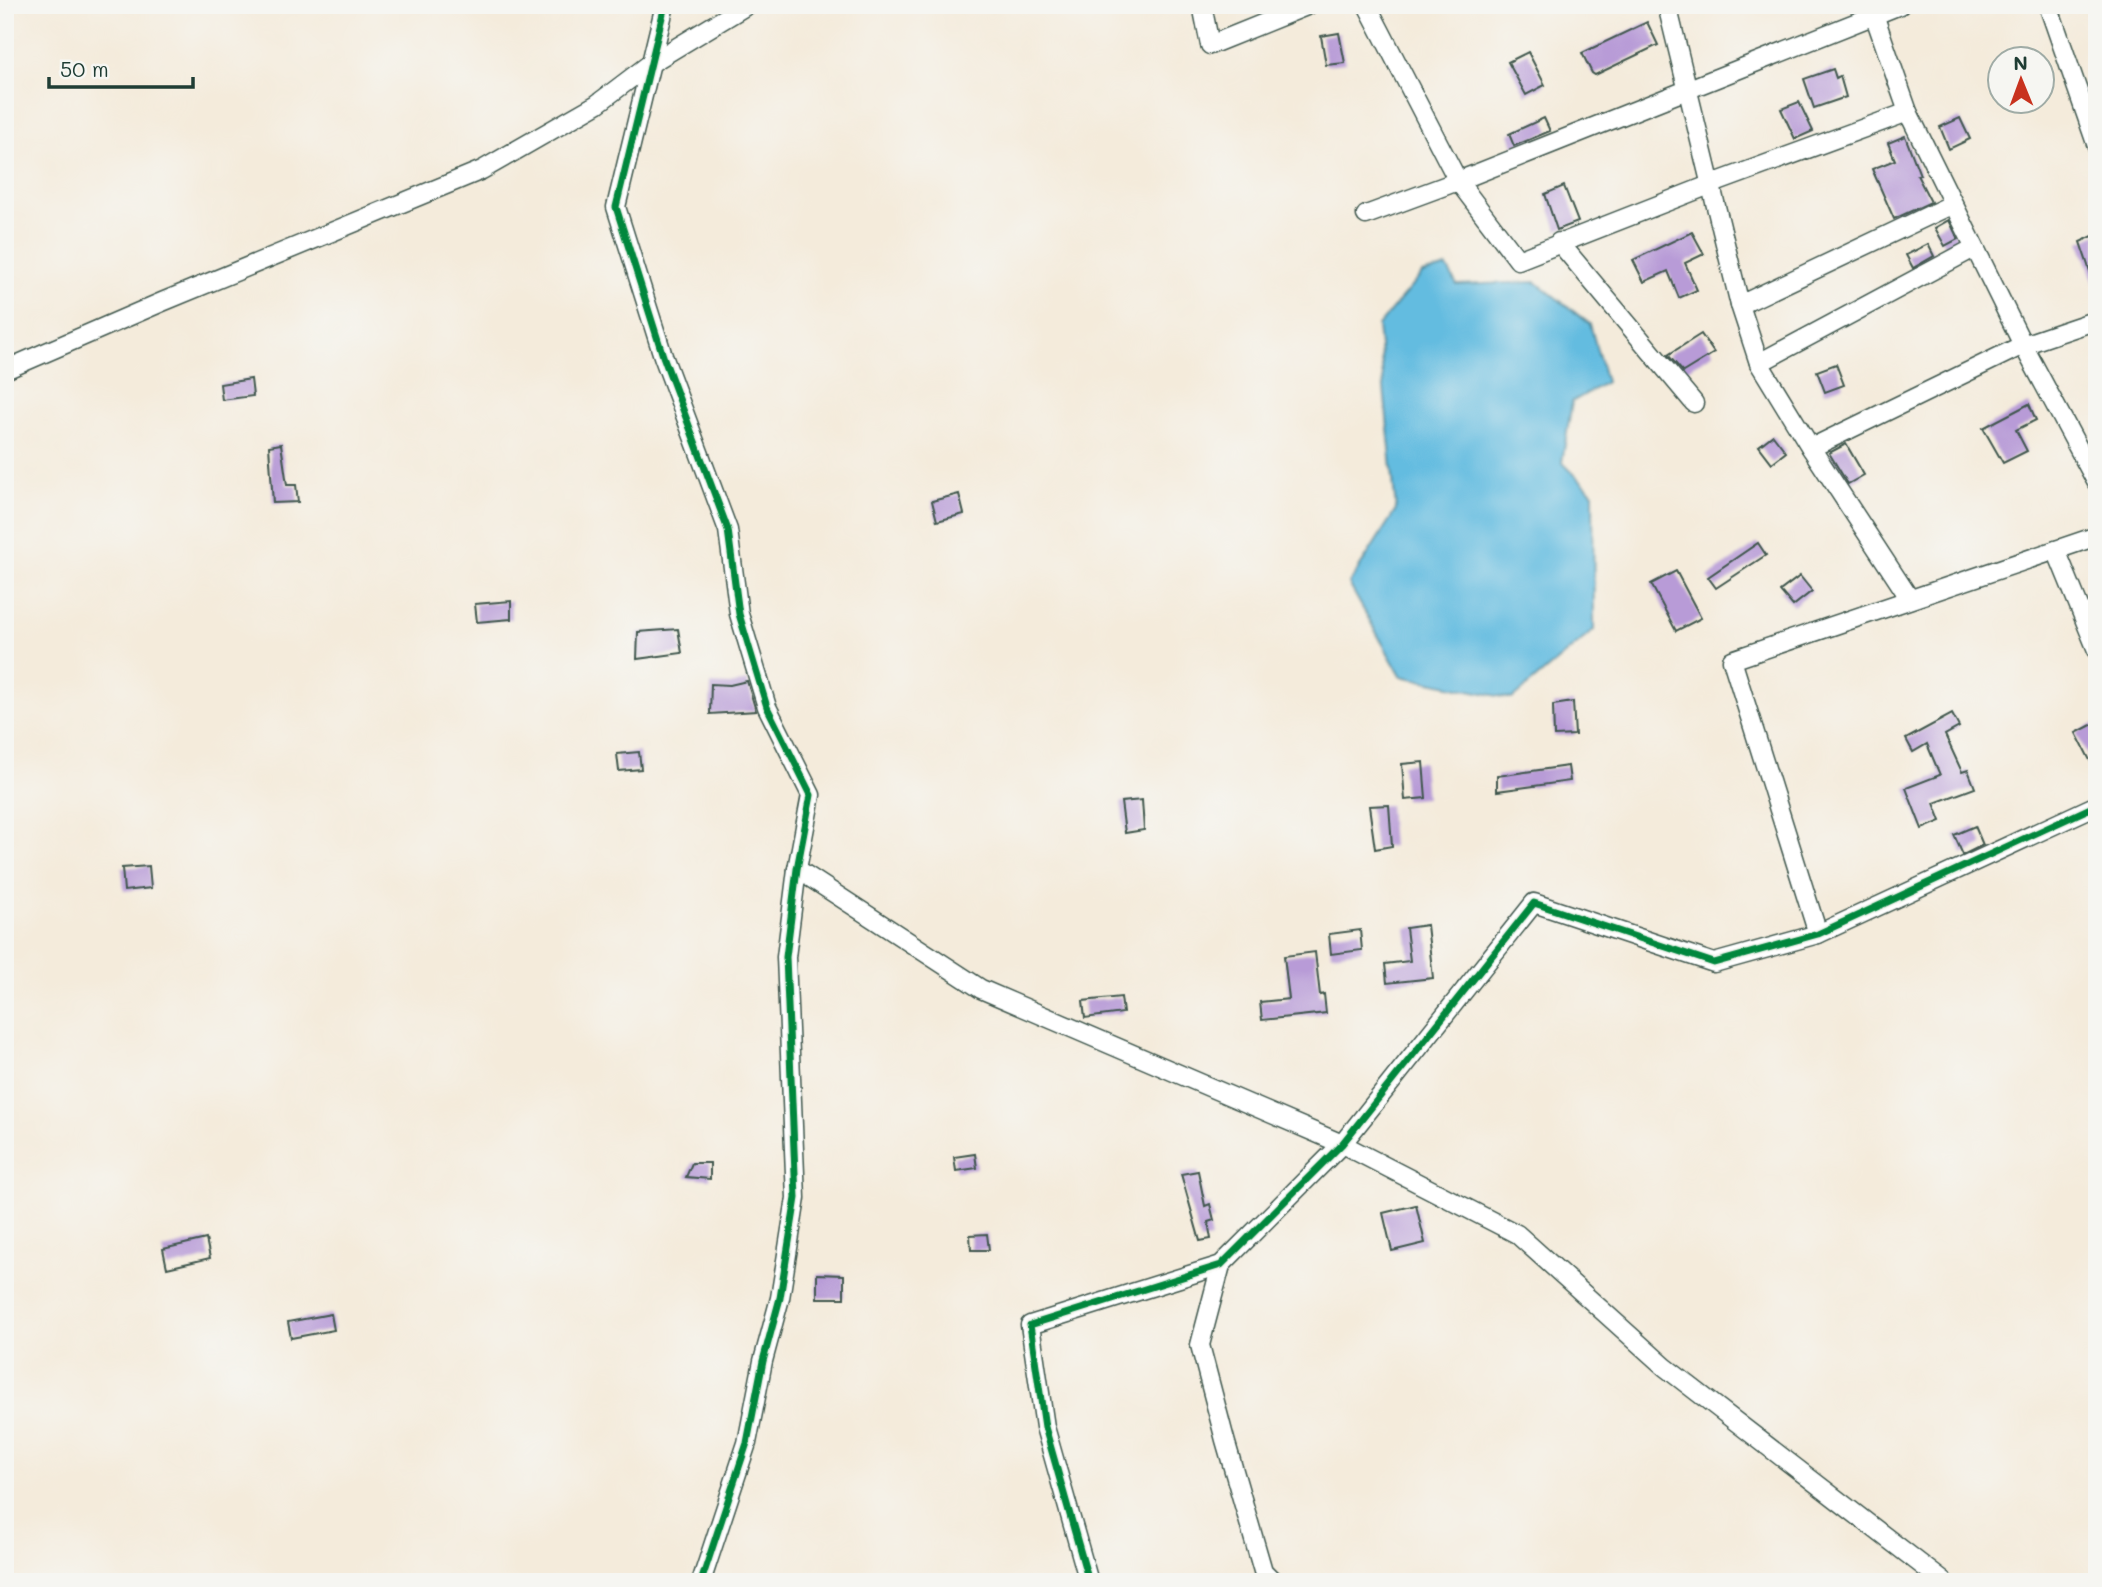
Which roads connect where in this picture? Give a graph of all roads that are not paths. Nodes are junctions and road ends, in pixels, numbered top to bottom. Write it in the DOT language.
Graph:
graph roads {
  1 [pos="665,5"];
  2 [pos="747,5"];
  3 [pos="1202,5"];
  4 [pos="1309,5"];
  5 [pos="1367,5"];
  6 [pos="1667,5"];
  7 [pos="1900,5"];
  8 [pos="2048,5"];
  9 [pos="1872,10"];
  10 [pos="651,63"];
  11 [pos="1687,88"];
  12 [pos="1908,112"];
  13 [pos="2097,146"];
  14 [pos="1458,181"];
  15 [pos="1712,184"];
  16 [pos="1953,204"];
  17 [pos="1366,215"];
  18 [pos="1559,242"];
  19 [pos="1974,248"];
  20 [pos="1740,305"];
  21 [pos="2097,320"];
  22 [pos="2023,345"];
  23 [pos="1759,363"];
  24 [pos="5,370"];
  25 [pos="1694,403"];
  26 [pos="1811,448"];
  27 [pos="2097,483"];
  28 [pos="2097,536"];
  29 [pos="2056,550"];
  30 [pos="1910,599"];
  31 [pos="2097,650"];
  32 [pos="2097,805"];
  33 [pos="797,869"];
  34 [pos="1818,934"];
  35 [pos="1342,1144"];
  36 [pos="1222,1265"];
  37 [pos="701,1582"];
  38 [pos="1089,1582"];
  39 [pos="1274,1582"];
  40 [pos="1944,1582"];
  1 -- 10 [label="street"];
  2 -- 10 [label="street"];
  3 -- 4 [label="street"];
  5 -- 14 [label="street"];
  6 -- 11 [label="street"];
  7 -- 9 [label="street"];
  8 -- 13 [label="street"];
  9 -- 11 [label="street"];
  9 -- 12 [label="street"];
  10 -- 24 [label="street"];
  10 -- 33 [label="street"];
  11 -- 14 [label="street"];
  11 -- 15 [label="street"];
  12 -- 15 [label="street"];
  12 -- 16 [label="street"];
  14 -- 17 [label="street"];
  14 -- 18 [label="street"];
  15 -- 18 [label="street"];
  15 -- 20 [label="street"];
  16 -- 19 [label="street"];
  16 -- 20 [label="street"];
  18 -- 25 [label="street"];
  19 -- 22 [label="street"];
  19 -- 23 [label="street"];
  20 -- 23 [label="street"];
  21 -- 22 [label="street"];
  22 -- 26 [label="street"];
  22 -- 27 [label="street"];
  23 -- 26 [label="street"];
  26 -- 30 [label="street"];
  28 -- 29 [label="street"];
  29 -- 30 [label="street"];
  29 -- 31 [label="street"];
  30 -- 34 [label="street"];
  32 -- 34 [label="street"];
  33 -- 35 [label="street"];
  33 -- 37 [label="street"];
  34 -- 35 [label="street"];
  35 -- 36 [label="street"];
  35 -- 40 [label="street"];
  36 -- 38 [label="street"];
  36 -- 39 [label="street"];
}
